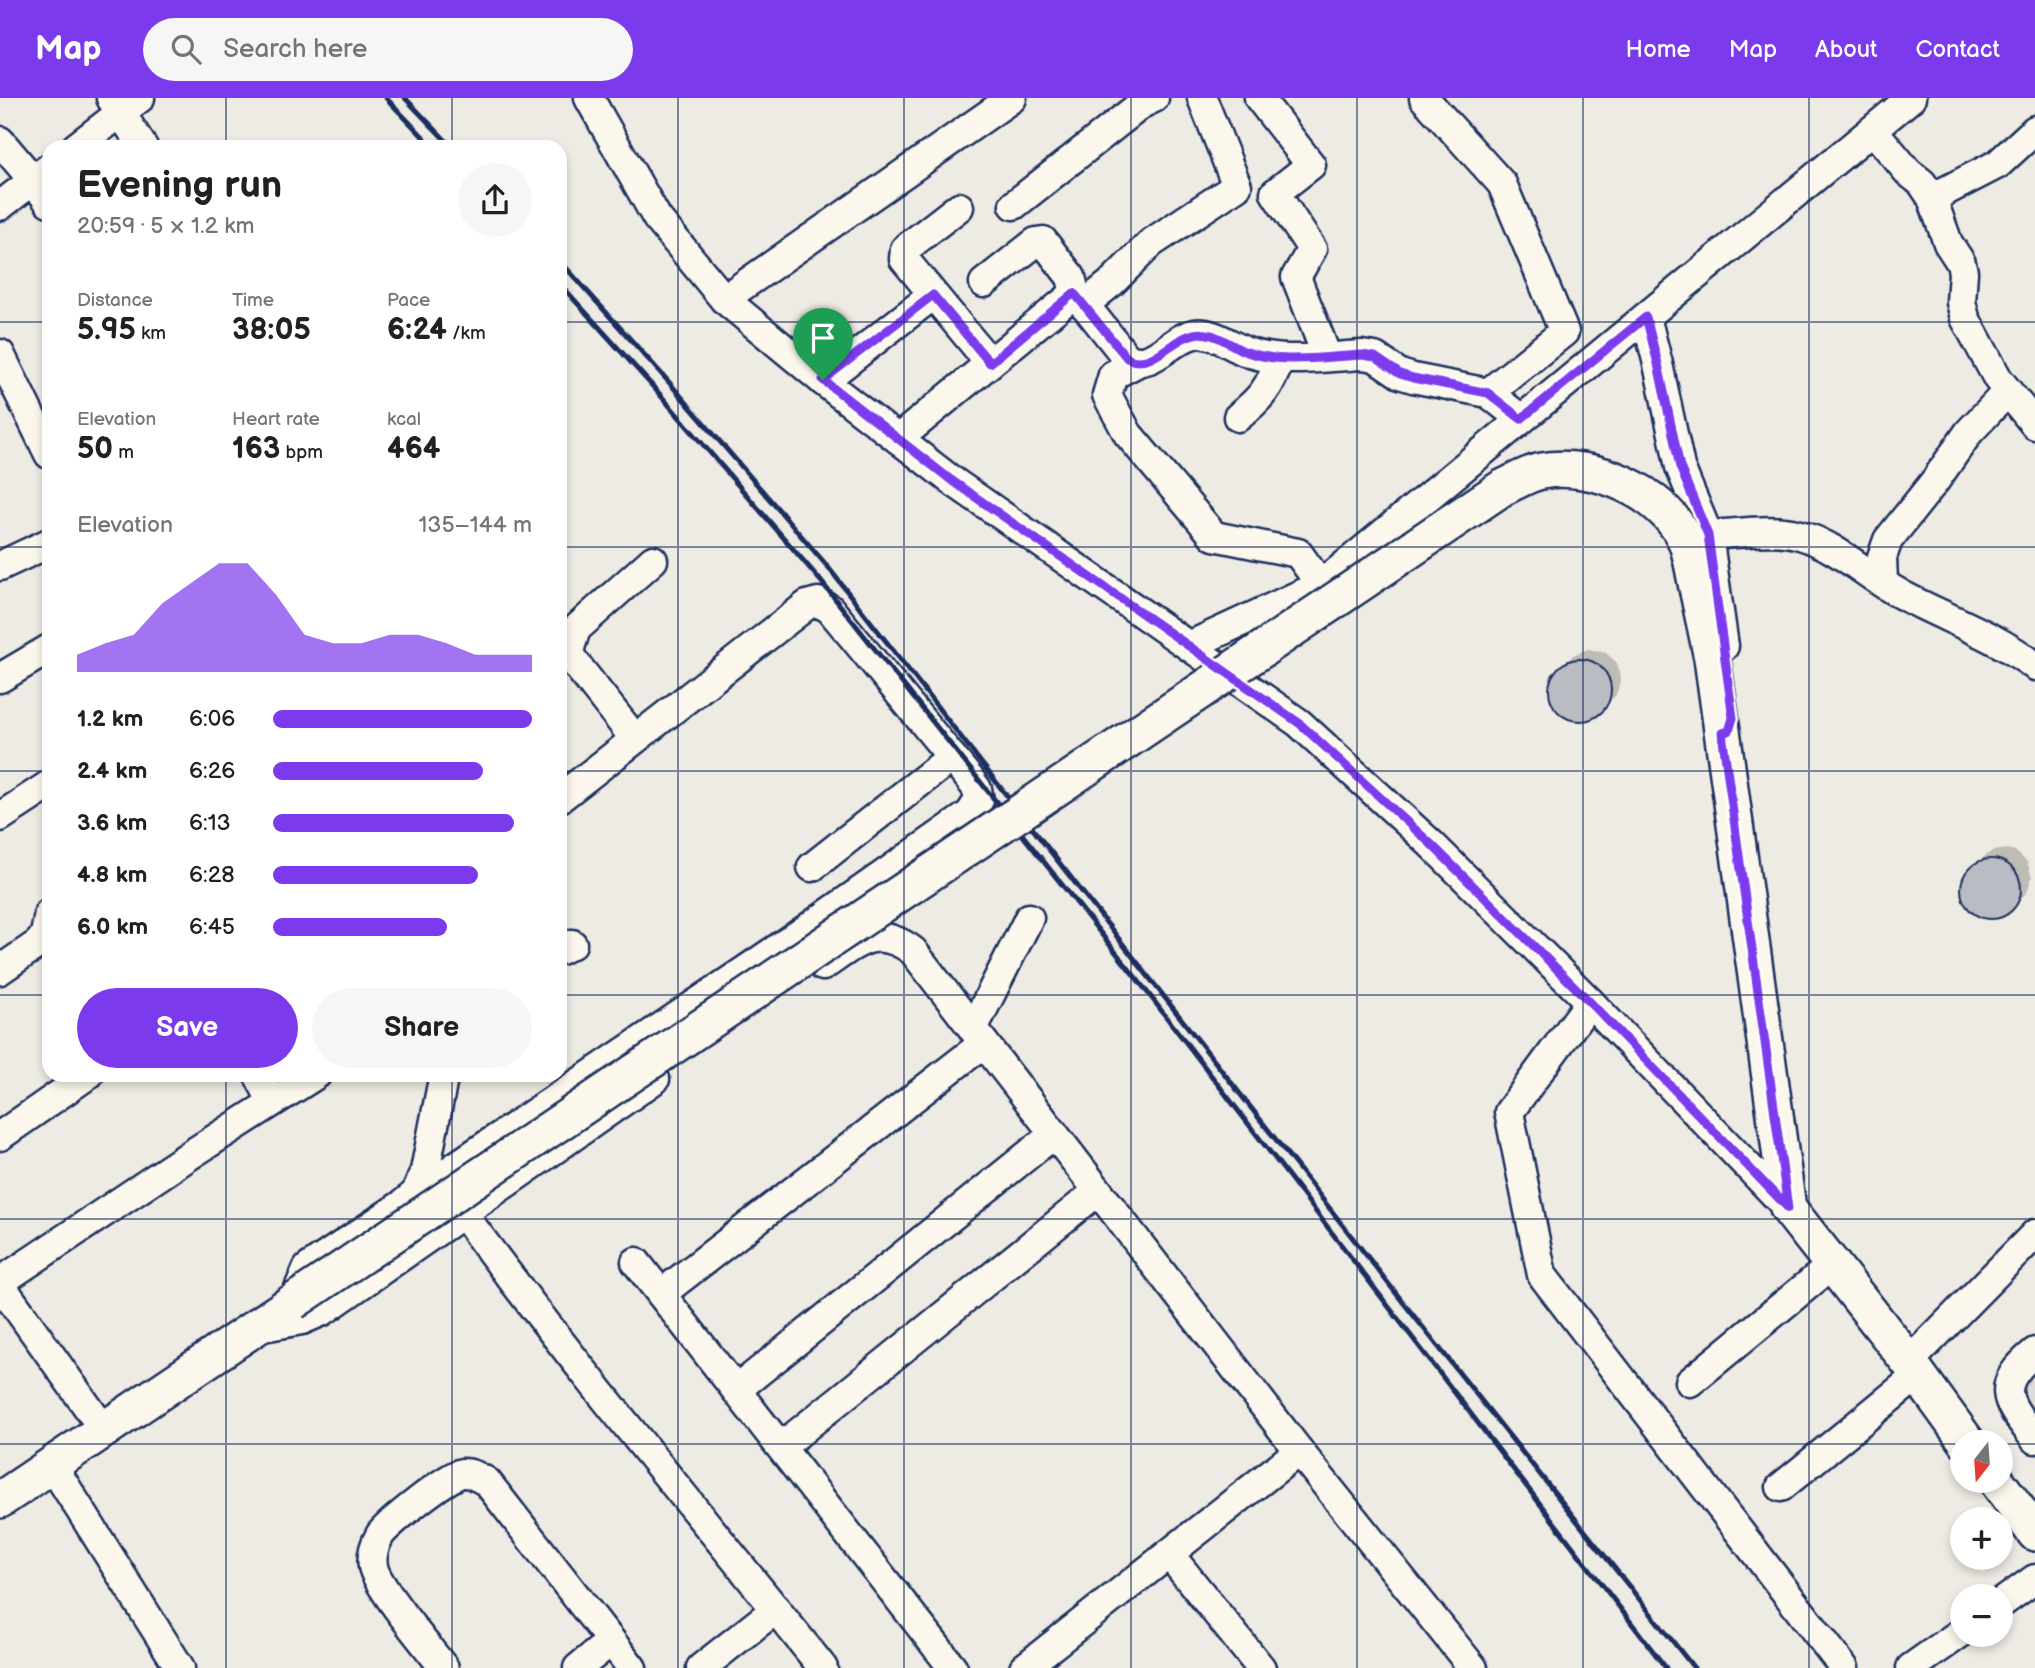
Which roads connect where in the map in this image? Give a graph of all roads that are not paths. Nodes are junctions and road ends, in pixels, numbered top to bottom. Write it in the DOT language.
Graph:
graph roads {
  1 [pos="589,98"];
  2 [pos="1012,98"];
  3 [pos="1154,98"];
  4 [pos="1202,98"];
  5 [pos="1259,98"];
  6 [pos="1424,98"];
  7 [pos="1911,98"];
  8 [pos="124,103"];
  9 [pos="1873,130"];
  10 [pos="2035,130"];
  11 [pos="84,140"];
  12 [pos="140,140"];
  13 [pos="0,141"];
  14 [pos="42,181"];
  15 [pos="42,184"];
  16 [pos="1932,198"];
  17 [pos="1014,205"];
  18 [pos="0,206"];
  19 [pos="959,207"];
  20 [pos="984,283"];
  21 [pos="933,295"];
  22 [pos="724,299"];
  23 [pos="1079,299"];
  24 [pos="1646,317"];
  25 [pos="0,354"];
  26 [pos="1327,357"];
  27 [pos="1279,361"];
  28 [pos="990,363"];
  29 [pos="1136,363"];
  30 [pos="823,380"];
  31 [pos="1488,393"];
  32 [pos="2019,394"];
  33 [pos="1238,417"];
  34 [pos="1521,419"];
  35 [pos="2035,425"];
  36 [pos="898,439"];
  37 [pos="42,440"];
  38 [pos="1708,535"];
  39 [pos="42,552"];
  40 [pos="653,560"];
  41 [pos="0,566"];
  42 [pos="1883,582"];
  43 [pos="1321,584"];
  44 [pos="1189,646"];
  45 [pos="42,653"];
  46 [pos="2035,666"];
  47 [pos="0,678"];
  48 [pos="1722,733"];
  49 [pos="635,739"];
  50 [pos="951,757"];
  51 [pos="42,790"];
  52 [pos="567,792"];
  53 [pos="0,817"];
  54 [pos="812,867"];
  55 [pos="1029,918"];
  56 [pos="42,939"];
  57 [pos="2,965"];
  58 [pos="1590,1002"];
  59 [pos="978,1036"];
  60 [pos="78,1082"];
  61 [pos="262,1082"];
  62 [pos="304,1082"];
  63 [pos="442,1082"];
  64 [pos="272,1101"];
  65 [pos="1054,1133"];
  66 [pos="0,1136"];
  67 [pos="1098,1191"];
  68 [pos="415,1193"];
  69 [pos="1788,1208"];
  70 [pos="463,1214"];
  71 [pos="2035,1234"];
  72 [pos="636,1262"];
  73 [pos="1832,1265"];
  74 [pos="0,1283"];
  75 [pos="661,1294"];
  76 [pos="293,1302"];
  77 [pos="254,1328"];
  78 [pos="2035,1352"];
  79 [pos="1914,1369"];
  80 [pos="1690,1382"];
  81 [pos="736,1390"];
  82 [pos="104,1430"];
  83 [pos="1959,1430"];
  84 [pos="2035,1439"];
  85 [pos="780,1447"];
  86 [pos="1299,1451"];
  87 [pos="52,1465"];
  88 [pos="1781,1487"];
  89 [pos="2006,1493"];
  90 [pos="0,1500"];
  91 [pos="2035,1533"];
  92 [pos="1169,1554"];
  93 [pos="2035,1579"];
  94 [pos="2013,1595"];
  95 [pos="776,1609"];
  96 [pos="1950,1640"];
  97 [pos="611,1642"];
  98 [pos="180,1668"];
  99 [pos="444,1668"];
  100 [pos="578,1668"];
  101 [pos="632,1668"];
  102 [pos="701,1668"];
  103 [pos="823,1668"];
  104 [pos="953,1668"];
  105 [pos="1024,1668"];
  106 [pos="1261,1668"];
  107 [pos="1473,1668"];
  108 [pos="1844,1668"];
  109 [pos="1911,1668"];
  1 -- 22 [label="street"];
  2 -- 22 [label="street"];
  3 -- 17 [label="street"];
  4 -- 23 [label="street"];
  5 -- 26 [label="street"];
  6 -- 31 [label="street"];
  7 -- 9 [label="street"];
  8 -- 11 [label="street"];
  8 -- 12 [label="street"];
  9 -- 16 [label="street"];
  9 -- 24 [label="street"];
  10 -- 16 [label="street"];
  13 -- 14 [label="street"];
  15 -- 18 [label="street"];
  16 -- 32 [label="street"];
  19 -- 21 [label="street"];
  20 -- 23 [label="street"];
  21 -- 28 [label="street"];
  21 -- 30 [label="street"];
  22 -- 30 [label="street"];
  23 -- 28 [label="street"];
  23 -- 29 [label="street"];
  24 -- 34 [label="street"];
  24 -- 38 [label="street"];
  25 -- 37 [label="street"];
  26 -- 27 [label="street"];
  26 -- 31 [label="street"];
  27 -- 29 [label="street"];
  27 -- 33 [label="street"];
  28 -- 36 [label="street"];
  29 -- 43 [label="street"];
  30 -- 36 [label="street"];
  31 -- 34 [label="street"];
  32 -- 35 [label="street"];
  32 -- 42 [label="street"];
  34 -- 43 [label="street"];
  36 -- 44 [label="street"];
  38 -- 42 [label="street"];
  38 -- 48 [label="street"];
  39 -- 41 [label="street"];
  40 -- 49 [label="street"];
  42 -- 46 [label="street"];
  43 -- 44 [label="street"];
  44 -- 58 [label="street"];
  45 -- 47 [label="street"];
  48 -- 69 [label="main road"];
  48 -- 76 [label="main road, bridge"];
  49 -- 50 [label="street"];
  49 -- 52 [label="street"];
  50 -- 54 [label="street"];
  50 -- 68 [label="street"];
  51 -- 53 [label="street"];
  55 -- 59 [label="street"];
  56 -- 57 [label="street"];
  58 -- 69 [label="street"];
  58 -- 108 [label="street"];
  59 -- 65 [label="street"];
  59 -- 70 [label="street"];
  59 -- 75 [label="street"];
  60 -- 66 [label="street"];
  61 -- 64 [label="street"];
  62 -- 64 [label="street"];
  63 -- 68 [label="street"];
  64 -- 74 [label="street"];
  65 -- 67 [label="street"];
  65 -- 81 [label="street"];
  67 -- 85 [label="street"];
  67 -- 86 [label="street"];
  68 -- 76 [label="street"];
  69 -- 73 [label="main road"];
  70 -- 77 [label="street"];
  70 -- 95 [label="street"];
  71 -- 79 [label="street"];
  72 -- 75 [label="street"];
  73 -- 79 [label="main road"];
  73 -- 80 [label="street"];
  74 -- 82 [label="street"];
  75 -- 81 [label="street"];
  76 -- 77 [label="main road"];
  77 -- 82 [label="main road"];
  78 -- 84 [label="street"];
  79 -- 83 [label="main road"];
  79 -- 88 [label="street"];
  81 -- 85 [label="street"];
  82 -- 87 [label="main road"];
  85 -- 104 [label="street"];
  86 -- 92 [label="street"];
  86 -- 107 [label="street"];
  87 -- 90 [label="main road"];
  87 -- 98 [label="street"];
  89 -- 91 [label="main road"];
  92 -- 105 [label="street"];
  92 -- 106 [label="street"];
  93 -- 94 [label="street"];
  95 -- 102 [label="street"];
  95 -- 103 [label="street"];
  96 -- 109 [label="street"];
  97 -- 99 [label="street"];
  97 -- 100 [label="street"];
  97 -- 101 [label="street"];
}
